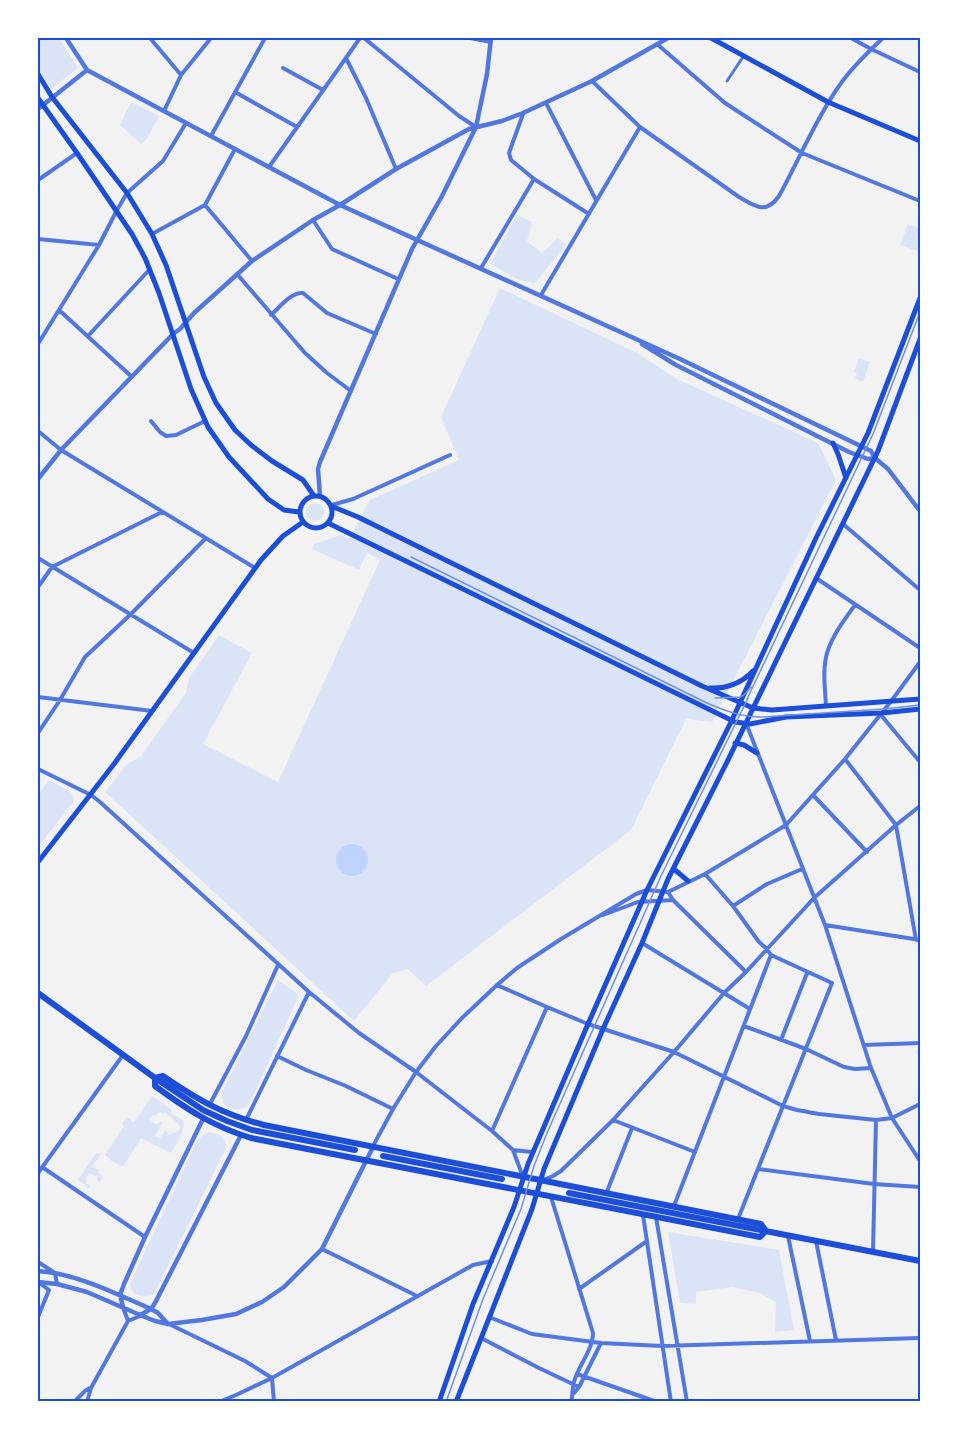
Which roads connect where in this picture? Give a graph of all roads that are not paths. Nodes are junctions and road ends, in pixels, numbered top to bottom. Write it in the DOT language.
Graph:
graph roads {
  1 [pos="66,38"];
  2 [pos="150,38"];
  3 [pos="211,38"];
  4 [pos="265,38"];
  5 [pos="362,38"];
  6 [pos="470,38"];
  7 [pos="667,38"];
  8 [pos="711,38"];
  9 [pos="851,38"];
  10 [pos="883,38"];
  11 [pos="491,40"];
  12 [pos="657,44"];
  13 [pos="871,49"];
  14 [pos="744,55"];
  15 [pos="346,57"];
  16 [pos="283,68"];
  17 [pos="87,70"];
  18 [pos="921,72"];
  19 [pos="38,74"];
  20 [pos="181,75"];
  21 [pos="592,81"];
  22 [pos="727,81"];
  23 [pos="323,90"];
  24 [pos="235,92"];
  25 [pos="52,97"];
  26 [pos="38,98"];
  27 [pos="546,102"];
  28 [pos="828,102"];
  29 [pos="40,107"];
  30 [pos="164,111"];
  31 [pos="523,113"];
  32 [pos="186,123"];
  33 [pos="297,127"];
  34 [pos="476,127"];
  35 [pos="640,128"];
  36 [pos="211,136"];
  37 [pos="921,141"];
  38 [pos="235,149"];
  39 [pos="77,153"];
  40 [pos="802,153"];
  41 [pos="270,167"];
  42 [pos="396,169"];
  43 [pos="534,179"];
  44 [pos="38,180"];
  45 [pos="127,193"];
  46 [pos="596,201"];
  47 [pos="921,201"];
  48 [pos="205,205"];
  49 [pos="340,205"];
  50 [pos="117,210"];
  51 [pos="589,214"];
  52 [pos="313,220"];
  53 [pos="152,234"];
  54 [pos="38,239"];
  55 [pos="417,239"];
  56 [pos="99,245"];
  57 [pos="252,261"];
  58 [pos="481,268"];
  59 [pos="150,269"];
  60 [pos="237,274"];
  61 [pos="398,279"];
  62 [pos="541,295"];
  63 [pos="921,298"];
  64 [pos="59,310"];
  65 [pos="272,315"];
  66 [pos="186,323"];
  67 [pos="625,333"];
  68 [pos="173,334"];
  69 [pos="376,334"];
  70 [pos="88,336"];
  71 [pos="921,339"];
  72 [pos="38,344"];
  73 [pos="132,377"];
  74 [pos="351,391"];
  75 [pos="151,421"];
  76 [pos="205,421"];
  77 [pos="38,431"];
  78 [pos="833,443"];
  79 [pos="862,446"];
  80 [pos="61,450"];
  81 [pos="450,455"];
  82 [pos="857,456"];
  83 [pos="875,458"];
  84 [pos="846,478"];
  85 [pos="38,479"];
  86 [pos="317,496"];
  87 [pos="331,506"];
  88 [pos="921,511"];
  89 [pos="163,512"];
  90 [pos="299,512"];
  91 [pos="303,522"];
  92 [pos="328,523"];
  93 [pos="843,525"];
  94 [pos="206,538"];
  95 [pos="38,558"];
  96 [pos="52,567"];
  97 [pos="255,568"];
  98 [pos="816,578"];
  99 [pos="38,587"];
  100 [pos="921,590"];
  101 [pos="855,605"];
  102 [pos="130,615"];
  103 [pos="921,648"];
  104 [pos="194,654"];
  105 [pos="921,662"];
  106 [pos="759,663"];
  107 [pos="702,686"];
  108 [pos="38,697"];
  109 [pos="60,700"];
  110 [pos="892,700"];
  111 [pos="741,703"];
  112 [pos="920,703"];
  113 [pos="826,706"];
  114 [pos="753,708"];
  115 [pos="152,711"];
  116 [pos="881,714"];
  117 [pos="732,720"];
  118 [pos="746,723"];
  119 [pos="38,733"];
  120 [pos="735,743"];
  121 [pos="757,753"];
  122 [pos="845,759"];
  123 [pos="921,762"];
  124 [pos="38,769"];
  125 [pos="91,795"];
  126 [pos="813,795"];
  127 [pos="921,806"];
  128 [pos="786,825"];
  129 [pos="896,825"];
  130 [pos="867,852"];
  131 [pos="38,862"];
  132 [pos="674,869"];
  133 [pos="802,869"];
  134 [pos="705,874"];
  135 [pos="688,881"];
  136 [pos="647,890"];
  137 [pos="665,892"];
  138 [pos="814,898"];
  139 [pos="673,900"];
  140 [pos="659,901"];
  141 [pos="642,902"];
  142 [pos="733,906"];
  143 [pos="602,915"];
  144 [pos="825,925"];
  145 [pos="918,940"];
  146 [pos="642,943"];
  147 [pos="767,949"];
  148 [pos="771,955"];
  149 [pos="278,965"];
  150 [pos="746,972"];
  151 [pos="807,973"];
  152 [pos="843,980"];
  153 [pos="832,983"];
  154 [pos="497,984"];
  155 [pos="309,992"];
  156 [pos="38,993"];
  157 [pos="724,993"];
  158 [pos="547,1008"];
  159 [pos="750,1009"];
  160 [pos="588,1024"];
  161 [pos="744,1026"];
  162 [pos="603,1029"];
  163 [pos="781,1040"];
  164 [pos="921,1043"];
  165 [pos="864,1046"];
  166 [pos="806,1049"];
  167 [pos="674,1052"];
  168 [pos="123,1055"];
  169 [pos="277,1056"];
  170 [pos="871,1068"];
  171 [pos="416,1072"];
  172 [pos="724,1076"];
  173 [pos="155,1078"];
  174 [pos="921,1104"];
  175 [pos="209,1106"];
  176 [pos="783,1106"];
  177 [pos="393,1109"];
  178 [pos="203,1119"];
  179 [pos="892,1119"];
  180 [pos="246,1120"];
  181 [pos="613,1120"];
  182 [pos="876,1120"];
  183 [pos="632,1128"];
  184 [pos="492,1131"];
  185 [pos="241,1135"];
  186 [pos="373,1147"];
  187 [pos="355,1150"];
  188 [pos="513,1150"];
  189 [pos="695,1152"];
  190 [pos="533,1153"];
  191 [pos="383,1156"];
  192 [pos="366,1160"];
  193 [pos="921,1161"];
  194 [pos="42,1167"];
  195 [pos="758,1169"];
  196 [pos="38,1173"];
  197 [pos="523,1177"];
  198 [pos="502,1179"];
  199 [pos="540,1180"];
  200 [pos="874,1184"];
  201 [pos="921,1187"];
  202 [pos="519,1190"];
  203 [pos="569,1193"];
  204 [pos="537,1194"];
  205 [pos="606,1194"];
  206 [pos="551,1197"];
  207 [pos="674,1206"];
  208 [pos="643,1214"];
  209 [pos="656,1217"];
  210 [pos="738,1219"];
  211 [pos="766,1231"];
  212 [pos="788,1235"];
  213 [pos="145,1237"];
  214 [pos="646,1240"];
  215 [pos="816,1241"];
  216 [pos="322,1249"];
  217 [pos="873,1252"];
  218 [pos="921,1260"];
  219 [pos="38,1262"];
  220 [pos="492,1262"];
  221 [pos="44,1266"];
  222 [pos="38,1272"];
  223 [pos="55,1273"];
  224 [pos="38,1282"];
  225 [pos="57,1284"];
  226 [pos="579,1289"];
  227 [pos="120,1295"];
  228 [pos="418,1296"];
  229 [pos="123,1307"];
  230 [pos="151,1310"];
  231 [pos="140,1316"];
  232 [pos="38,1317"];
  233 [pos="489,1317"];
  234 [pos="128,1321"];
  235 [pos="168,1324"];
  236 [pos="481,1338"];
  237 [pos="921,1338"];
  238 [pos="837,1340"];
  239 [pos="592,1341"];
  240 [pos="810,1341"];
  241 [pos="601,1343"];
  242 [pos="678,1345"];
  243 [pos="662,1346"];
  244 [pos="577,1374"];
  245 [pos="584,1377"];
  246 [pos="272,1378"];
  247 [pos="573,1384"];
  248 [pos="579,1387"];
  249 [pos="91,1388"];
  250 [pos="573,1393"];
  251 [pos="74,1401"];
  252 [pos="87,1401"];
  253 [pos="219,1401"];
  254 [pos="274,1401"];
  255 [pos="439,1401"];
  256 [pos="456,1401"];
  257 [pos="571,1401"];
  258 [pos="657,1401"];
  259 [pos="671,1401"];
  260 [pos="687,1401"];
  1 -- 17 [label="street"];
  2 -- 20 [label="street"];
  3 -- 20 [label="street"];
  4 -- 24 [label="street"];
  5 -- 15 [label="street"];
  5 -- 34 [label="street"];
  6 -- 11 [label="street"];
  7 -- 12 [label="street"];
  8 -- 14 [label="main road"];
  9 -- 13 [label="street"];
  10 -- 13 [label="street"];
  11 -- 34 [label="street"];
  12 -- 21 [label="street"];
  12 -- 40 [label="street"];
  13 -- 18 [label="street"];
  13 -- 28 [label="street"];
  14 -- 22 [label="street"];
  14 -- 28 [label="main road"];
  15 -- 23 [label="street"];
  15 -- 42 [label="street"];
  16 -- 23 [label="street"];
  17 -- 25 [label="street"];
  17 -- 30 [label="street"];
  19 -- 25 [label="main road"];
  20 -- 30 [label="street"];
  21 -- 27 [label="street"];
  21 -- 35 [label="street"];
  23 -- 33 [label="street"];
  24 -- 33 [label="street"];
  24 -- 36 [label="street"];
  25 -- 29 [label="street"];
  25 -- 45 [label="main road"];
  26 -- 29 [label="main road"];
  27 -- 31 [label="street"];
  27 -- 46 [label="street"];
  28 -- 37 [label="main road"];
  28 -- 40 [label="street"];
  29 -- 39 [label="main road"];
  30 -- 32 [label="street"];
  31 -- 34 [label="street"];
  31 -- 43 [label="street"];
  32 -- 36 [label="street"];
  32 -- 45 [label="street"];
  33 -- 41 [label="street"];
  34 -- 42 [label="street"];
  34 -- 55 [label="street"];
  35 -- 40 [label="street"];
  35 -- 46 [label="street"];
  36 -- 38 [label="street"];
  38 -- 41 [label="street"];
  38 -- 48 [label="street"];
  39 -- 44 [label="street"];
  39 -- 50 [label="main road"];
  40 -- 47 [label="street"];
  41 -- 49 [label="street"];
  42 -- 49 [label="street"];
  43 -- 51 [label="street"];
  43 -- 58 [label="street"];
  45 -- 50 [label="street"];
  45 -- 53 [label="main road"];
  46 -- 51 [label="street"];
  48 -- 53 [label="street"];
  48 -- 57 [label="street"];
  49 -- 52 [label="street"];
  49 -- 55 [label="street"];
  50 -- 56 [label="street"];
  50 -- 59 [label="main road"];
  51 -- 62 [label="street"];
  52 -- 57 [label="street"];
  52 -- 61 [label="street"];
  53 -- 66 [label="main road"];
  54 -- 56 [label="street"];
  55 -- 58 [label="street"];
  55 -- 61 [label="street"];
  56 -- 64 [label="street"];
  57 -- 60 [label="street"];
  58 -- 62 [label="street"];
  59 -- 68 [label="main road"];
  59 -- 70 [label="street"];
  60 -- 65 [label="street"];
  60 -- 66 [label="street"];
  61 -- 69 [label="street"];
  62 -- 67 [label="street"];
  63 -- 79 [label="main road"];
  64 -- 70 [label="street"];
  64 -- 72 [label="street"];
  65 -- 69 [label="street"];
  65 -- 74 [label="street"];
  66 -- 68 [label="street"];
  66 -- 86 [label="main road"];
  67 -- 78 [label="street"];
  67 -- 79 [label="street"];
  68 -- 73 [label="street"];
  68 -- 76 [label="main road"];
  69 -- 74 [label="street"];
  70 -- 73 [label="street"];
  71 -- 83 [label="main road"];
  73 -- 80 [label="street"];
  74 -- 86 [label="street"];
  75 -- 76 [label="street"];
  76 -- 90 [label="main road"];
  77 -- 80 [label="street"];
  78 -- 82 [label="street"];
  78 -- 84 [label="main road"];
  79 -- 82 [label="main road"];
  79 -- 83 [label="street"];
  80 -- 85 [label="street"];
  80 -- 89 [label="street"];
  81 -- 87 [label="street"];
  82 -- 83 [label="street"];
  82 -- 84 [label="main road"];
  83 -- 88 [label="street"];
  83 -- 93 [label="main road"];
  84 -- 106 [label="main road"];
  86 -- 87 [label="main road"];
  86 -- 90 [label="main road"];
  87 -- 92 [label="main road"];
  87 -- 107 [label="main road"];
  89 -- 94 [label="street"];
  89 -- 96 [label="street"];
  90 -- 91 [label="main road"];
  91 -- 92 [label="main road"];
  91 -- 97 [label="main road"];
  92 -- 117 [label="main road"];
  93 -- 98 [label="main road"];
  93 -- 100 [label="street"];
  94 -- 97 [label="street"];
  94 -- 102 [label="street"];
  95 -- 96 [label="street"];
  96 -- 99 [label="street"];
  96 -- 102 [label="street"];
  97 -- 104 [label="main road"];
  98 -- 101 [label="street"];
  98 -- 114 [label="main road"];
  101 -- 103 [label="street"];
  101 -- 113 [label="street"];
  102 -- 104 [label="street"];
  102 -- 109 [label="street"];
  104 -- 115 [label="main road"];
  105 -- 110 [label="street"];
  106 -- 107 [label="main road"];
  106 -- 111 [label="main road"];
  107 -- 111 [label="main road"];
  108 -- 109 [label="street"];
  109 -- 115 [label="street"];
  109 -- 119 [label="street"];
  110 -- 112 [label="main road"];
  110 -- 113 [label="main road"];
  110 -- 116 [label="street"];
  111 -- 114 [label="main road"];
  111 -- 117 [label="main road"];
  112 -- 116 [label="main road"];
  113 -- 114 [label="main road"];
  114 -- 118 [label="main road"];
  115 -- 125 [label="main road"];
  116 -- 118 [label="main road"];
  116 -- 122 [label="street"];
  116 -- 123 [label="street"];
  117 -- 118 [label="main road"];
  117 -- 136 [label="main road"];
  118 -- 120 [label="main road"];
  118 -- 121 [label="street"];
  120 -- 121 [label="main road"];
  120 -- 132 [label="main road"];
  121 -- 128 [label="street"];
  122 -- 126 [label="street"];
  122 -- 129 [label="street"];
  124 -- 125 [label="street"];
  125 -- 131 [label="main road"];
  125 -- 149 [label="street"];
  126 -- 128 [label="street"];
  126 -- 130 [label="street"];
  127 -- 129 [label="street"];
  128 -- 133 [label="street"];
  128 -- 134 [label="street"];
  129 -- 130 [label="street"];
  129 -- 145 [label="street"];
  130 -- 138 [label="street"];
  132 -- 135 [label="main road"];
  132 -- 137 [label="main road"];
  133 -- 138 [label="street"];
  133 -- 142 [label="street"];
  134 -- 135 [label="street"];
  134 -- 142 [label="street"];
  135 -- 137 [label="street"];
  136 -- 137 [label="street"];
  136 -- 141 [label="main road"];
  136 -- 143 [label="street"];
  137 -- 139 [label="street"];
  137 -- 140 [label="main road"];
  138 -- 144 [label="street"];
  138 -- 147 [label="street"];
  139 -- 140 [label="street"];
  139 -- 150 [label="street"];
  140 -- 141 [label="street"];
  140 -- 146 [label="main road"];
  141 -- 143 [label="street"];
  141 -- 160 [label="main road"];
  142 -- 147 [label="street"];
  143 -- 154 [label="street"];
  144 -- 145 [label="street"];
  144 -- 152 [label="street"];
  146 -- 157 [label="street"];
  146 -- 162 [label="main road"];
  147 -- 148 [label="street"];
  147 -- 150 [label="street"];
  148 -- 151 [label="street"];
  148 -- 159 [label="street"];
  149 -- 155 [label="street"];
  149 -- 175 [label="street"];
  150 -- 157 [label="street"];
  151 -- 153 [label="street"];
  151 -- 163 [label="street"];
  152 -- 153 [label="street"];
  152 -- 165 [label="street"];
  153 -- 166 [label="street"];
  154 -- 158 [label="street"];
  154 -- 171 [label="street"];
  155 -- 169 [label="street"];
  155 -- 171 [label="street"];
  156 -- 168 [label="main road"];
  157 -- 159 [label="street"];
  157 -- 167 [label="street"];
  158 -- 160 [label="street"];
  158 -- 184 [label="street"];
  159 -- 161 [label="street"];
  160 -- 162 [label="street"];
  160 -- 190 [label="main road"];
  161 -- 163 [label="street"];
  161 -- 172 [label="street"];
  162 -- 167 [label="street"];
  162 -- 199 [label="main road"];
  163 -- 166 [label="street"];
  164 -- 165 [label="street"];
  165 -- 170 [label="street"];
  166 -- 170 [label="street"];
  166 -- 176 [label="street"];
  167 -- 172 [label="street"];
  167 -- 181 [label="street"];
  168 -- 173 [label="main road"];
  168 -- 194 [label="street"];
  169 -- 177 [label="street"];
  169 -- 180 [label="street"];
  170 -- 179 [label="street"];
  171 -- 177 [label="street"];
  171 -- 184 [label="street"];
  172 -- 176 [label="street"];
  172 -- 189 [label="street"];
  173 -- 175 [label="main road"];
  173 -- 178 [label="main road"];
  173 -- 187 [label="main road"];
  174 -- 179 [label="street"];
  175 -- 180 [label="main road"];
  176 -- 182 [label="street"];
  176 -- 195 [label="street"];
  177 -- 186 [label="street"];
  178 -- 185 [label="main road"];
  178 -- 213 [label="street"];
  179 -- 182 [label="street"];
  179 -- 193 [label="street"];
  180 -- 186 [label="main road"];
  181 -- 183 [label="street"];
  181 -- 199 [label="street"];
  182 -- 200 [label="street"];
  183 -- 189 [label="street"];
  183 -- 205 [label="street"];
  184 -- 188 [label="street"];
  185 -- 192 [label="main road"];
  185 -- 230 [label="street"];
  186 -- 192 [label="street"];
  186 -- 197 [label="main road"];
  188 -- 190 [label="street"];
  188 -- 197 [label="street"];
  189 -- 207 [label="street"];
  190 -- 197 [label="main road"];
  191 -- 198 [label="main road"];
  192 -- 202 [label="main road"];
  192 -- 216 [label="street"];
  194 -- 196 [label="street"];
  194 -- 213 [label="street"];
  195 -- 200 [label="street"];
  195 -- 210 [label="street"];
  197 -- 199 [label="main road"];
  197 -- 202 [label="main road"];
  199 -- 204 [label="main road"];
  199 -- 205 [label="main road"];
  200 -- 201 [label="street"];
  200 -- 217 [label="street"];
  202 -- 204 [label="main road"];
  202 -- 220 [label="main road"];
  203 -- 211 [label="main road"];
  204 -- 206 [label="main road"];
  204 -- 233 [label="main road"];
  205 -- 207 [label="main road"];
  206 -- 208 [label="main road"];
  206 -- 226 [label="street"];
  207 -- 210 [label="main road"];
  208 -- 209 [label="main road"];
  208 -- 214 [label="street"];
  209 -- 211 [label="main road"];
  209 -- 242 [label="street"];
  210 -- 211 [label="main road"];
  211 -- 212 [label="main road"];
  212 -- 215 [label="main road"];
  212 -- 240 [label="street"];
  213 -- 227 [label="street"];
  214 -- 226 [label="street"];
  214 -- 243 [label="street"];
  215 -- 217 [label="main road"];
  215 -- 238 [label="street"];
  216 -- 228 [label="street"];
  216 -- 235 [label="street"];
  217 -- 218 [label="main road"];
  219 -- 221 [label="street"];
  220 -- 228 [label="street"];
  220 -- 255 [label="main road"];
  221 -- 222 [label="street"];
  221 -- 223 [label="street"];
  222 -- 223 [label="street"];
  222 -- 224 [label="street"];
  223 -- 225 [label="street"];
  223 -- 227 [label="street"];
  224 -- 225 [label="street"];
  224 -- 232 [label="street"];
  225 -- 229 [label="street"];
  226 -- 239 [label="street"];
  227 -- 229 [label="street"];
  227 -- 230 [label="street"];
  228 -- 246 [label="street"];
  229 -- 231 [label="street"];
  229 -- 234 [label="street"];
  230 -- 231 [label="street"];
  230 -- 235 [label="street"];
  231 -- 234 [label="street"];
  231 -- 235 [label="street"];
  233 -- 236 [label="main road"];
  233 -- 239 [label="street"];
  234 -- 249 [label="street"];
  235 -- 246 [label="street"];
  236 -- 247 [label="street"];
  236 -- 256 [label="main road"];
  237 -- 238 [label="street"];
  238 -- 240 [label="street"];
  239 -- 241 [label="street"];
  239 -- 244 [label="street"];
  240 -- 242 [label="street"];
  241 -- 243 [label="street"];
  241 -- 245 [label="street"];
  242 -- 243 [label="street"];
  242 -- 260 [label="street"];
  243 -- 259 [label="street"];
  244 -- 245 [label="street"];
  244 -- 247 [label="street"];
  245 -- 248 [label="street"];
  245 -- 258 [label="street"];
  246 -- 253 [label="street"];
  246 -- 254 [label="street"];
  247 -- 248 [label="street"];
  247 -- 250 [label="street"];
  248 -- 250 [label="street"];
  249 -- 251 [label="street"];
  249 -- 252 [label="street"];
  250 -- 257 [label="street"];
}
